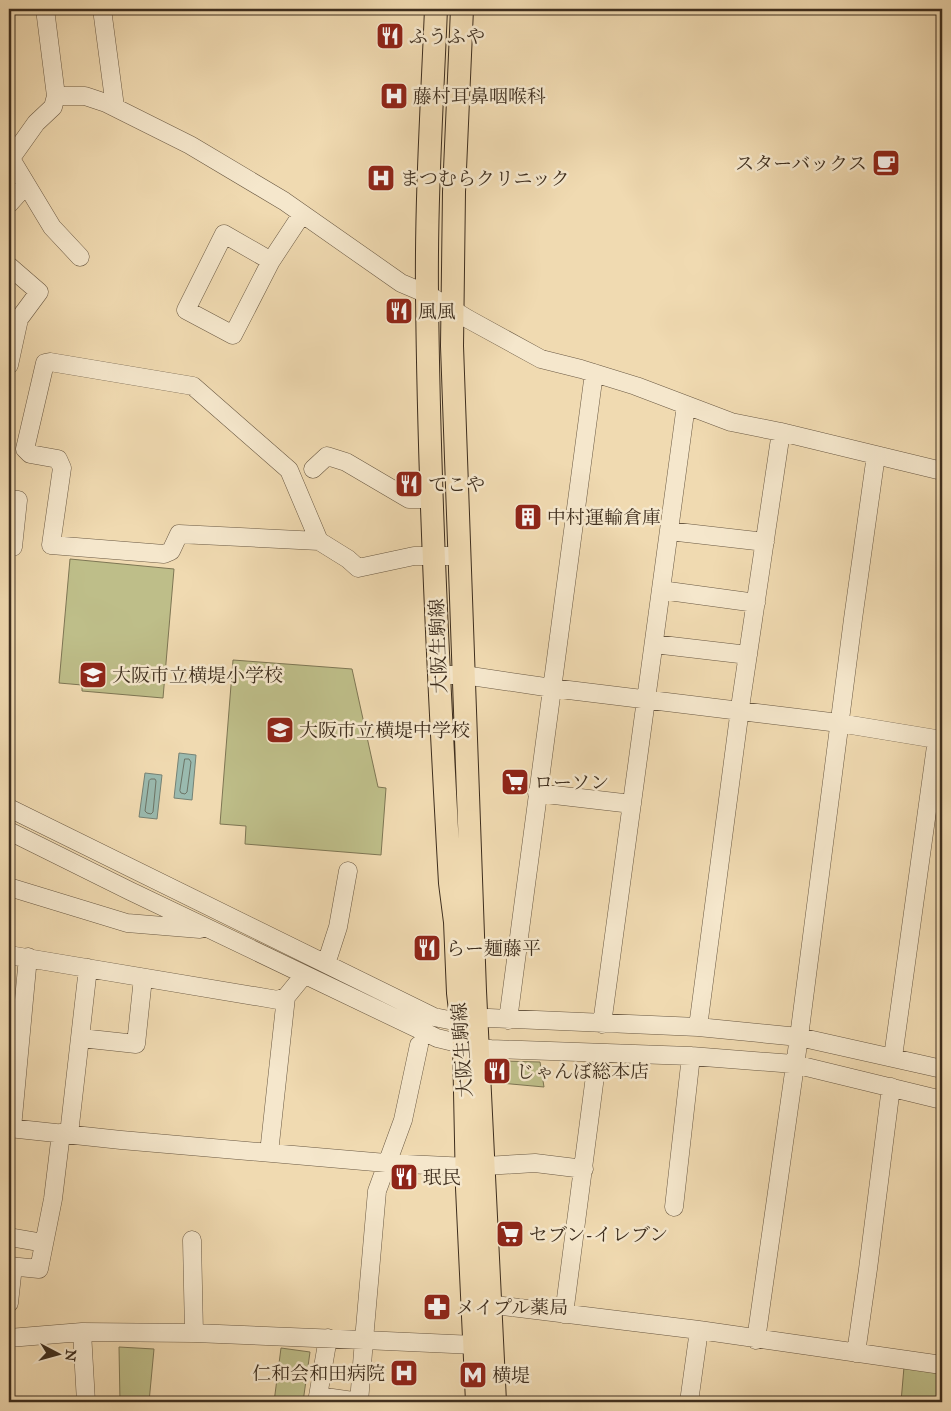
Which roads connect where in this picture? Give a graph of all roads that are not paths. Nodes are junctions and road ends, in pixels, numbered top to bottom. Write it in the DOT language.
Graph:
graph roads {
  1 [pos="45,9"];
  2 [pos="102,9"];
  3 [pos="436,9"];
  4 [pos="462,9"];
  5 [pos="56,96"];
  6 [pos="115,107"];
  7 [pos="10,160"];
  8 [pos="26,185"];
  9 [pos="9,204"];
  10 [pos="302,214"];
  11 [pos="80,257"];
  12 [pos="271,261"];
  13 [pos="9,267"];
  14 [pos="427,294"];
  15 [pos="453,310"];
  16 [pos="9,365"];
  17 [pos="594,373"];
  18 [pos="686,405"];
  19 [pos="781,432"];
  20 [pos="876,455"];
  21 [pos="313,468"];
  22 [pos="942,471"];
  23 [pos="9,498"];
  24 [pos="433,499"];
  25 [pos="669,531"];
  26 [pos="319,541"];
  27 [pos="765,542"];
  28 [pos="9,547"];
  29 [pos="434,556"];
  30 [pos="459,556"];
  31 [pos="661,590"];
  32 [pos="756,603"];
  33 [pos="654,644"];
  34 [pos="748,655"];
  35 [pos="439,674"];
  36 [pos="464,675"];
  37 [pos="552,688"];
  38 [pos="646,699"];
  39 [pos="740,710"];
  40 [pos="840,723"];
  41 [pos="940,739"];
  42 [pos="538,793"];
  43 [pos="632,804"];
  44 [pos="9,808"];
  45 [pos="9,831"];
  46 [pos="348,871"];
  47 [pos="9,887"];
  48 [pos="210,929"];
  49 [pos="9,955"];
  50 [pos="28,957"];
  51 [pos="332,967"];
  52 [pos="88,968"];
  53 [pos="304,974"];
  54 [pos="143,978"];
  55 [pos="332,988"];
  56 [pos="286,997"];
  57 [pos="469,1019"];
  58 [pos="508,1020"];
  59 [pos="602,1024"];
  60 [pos="698,1027"];
  61 [pos="799,1037"];
  62 [pos="81,1038"];
  63 [pos="419,1045"];
  64 [pos="471,1046"];
  65 [pos="598,1053"];
  66 [pos="691,1056"];
  67 [pos="893,1057"];
  68 [pos="794,1064"];
  69 [pos="942,1069"];
  70 [pos="891,1087"];
  71 [pos="942,1100"];
  72 [pos="10,1128"];
  73 [pos="65,1134"];
  74 [pos="269,1153"];
  75 [pos="386,1163"];
  76 [pos="476,1166"];
  77 [pos="584,1169"];
  78 [pos="674,1207"];
  79 [pos="9,1237"];
  80 [pos="192,1240"];
  81 [pos="44,1243"];
  82 [pos="11,1266"];
  83 [pos="9,1303"];
  84 [pos="482,1304"];
  85 [pos="564,1314"];
  86 [pos="699,1330"];
  87 [pos="82,1332"];
  88 [pos="194,1333"];
  89 [pos="9,1338"];
  90 [pos="328,1338"];
  91 [pos="364,1340"];
  92 [pos="756,1340"];
  93 [pos="475,1344"];
  94 [pos="856,1354"];
  95 [pos="942,1365"];
  96 [pos="317,1399"];
  97 [pos="86,1402"];
  98 [pos="359,1402"];
  99 [pos="477,1402"];
  100 [pos="495,1402"];
  101 [pos="689,1402"];
  1 -- 5 [label="street"];
  2 -- 6 [label="street"];
  3 -- 14 [label="main road, 大阪生駒線"];
  4 -- 15 [label="main road, 大阪生駒線"];
  5 -- 6 [label="street"];
  5 -- 7 [label="street"];
  6 -- 10 [label="street"];
  7 -- 8 [label="street"];
  8 -- 9 [label="street"];
  8 -- 11 [label="street"];
  10 -- 12 [label="street"];
  10 -- 14 [label="street"];
  12 -- 12 [label="street"];
  13 -- 16 [label="street"];
  14 -- 15 [label="street"];
  14 -- 24 [label="main road, 大阪生駒線"];
  15 -- 17 [label="street"];
  15 -- 30 [label="main road, 大阪生駒線"];
  17 -- 18 [label="street"];
  17 -- 37 [label="street"];
  18 -- 19 [label="street"];
  18 -- 25 [label="street"];
  19 -- 20 [label="street"];
  19 -- 27 [label="street"];
  20 -- 22 [label="street"];
  20 -- 40 [label="street"];
  21 -- 24 [label="street"];
  23 -- 28 [label="street"];
  24 -- 29 [label="main road, 大阪生駒線"];
  25 -- 27 [label="street"];
  25 -- 31 [label="street"];
  26 -- 26 [label="street"];
  26 -- 29 [label="street"];
  27 -- 32 [label="street"];
  29 -- 30 [label="street"];
  29 -- 35 [label="main road, 大阪生駒線"];
  30 -- 36 [label="main road, 大阪生駒線"];
  31 -- 32 [label="street"];
  31 -- 33 [label="street"];
  32 -- 34 [label="street"];
  33 -- 34 [label="street"];
  33 -- 38 [label="street"];
  34 -- 39 [label="street"];
  35 -- 36 [label="street"];
  35 -- 57 [label="main road, 大阪生駒線"];
  36 -- 37 [label="street"];
  36 -- 57 [label="main road, 大阪生駒線"];
  37 -- 38 [label="street"];
  37 -- 42 [label="street"];
  38 -- 39 [label="street"];
  38 -- 43 [label="street"];
  39 -- 40 [label="street"];
  39 -- 60 [label="street"];
  40 -- 41 [label="street"];
  40 -- 61 [label="street"];
  41 -- 67 [label="street"];
  42 -- 43 [label="street"];
  42 -- 58 [label="street"];
  43 -- 59 [label="street"];
  44 -- 51 [label="street"];
  45 -- 48 [label="street"];
  46 -- 51 [label="street"];
  47 -- 48 [label="street"];
  48 -- 53 [label="street"];
  49 -- 50 [label="street"];
  50 -- 52 [label="street"];
  50 -- 72 [label="street"];
  51 -- 55 [label="street"];
  51 -- 57 [label="street"];
  52 -- 54 [label="street"];
  52 -- 62 [label="street"];
  53 -- 55 [label="street"];
  53 -- 56 [label="street"];
  54 -- 56 [label="street"];
  54 -- 62 [label="street"];
  55 -- 64 [label="street"];
  56 -- 74 [label="street"];
  57 -- 58 [label="street"];
  57 -- 64 [label="main road, 大阪生駒線"];
  58 -- 59 [label="street"];
  59 -- 60 [label="street"];
  60 -- 61 [label="street"];
  61 -- 67 [label="street"];
  61 -- 68 [label="street"];
  62 -- 73 [label="street"];
  63 -- 75 [label="street"];
  64 -- 65 [label="street"];
  64 -- 76 [label="main road, 大阪生駒線"];
  65 -- 66 [label="street"];
  65 -- 77 [label="street"];
  66 -- 68 [label="street"];
  66 -- 78 [label="street"];
  67 -- 69 [label="street"];
  68 -- 70 [label="street"];
  68 -- 92 [label="street"];
  70 -- 71 [label="street"];
  70 -- 94 [label="street"];
  72 -- 73 [label="street"];
  73 -- 74 [label="street"];
  73 -- 81 [label="street"];
  74 -- 75 [label="street"];
  75 -- 76 [label="street"];
  75 -- 91 [label="street"];
  76 -- 77 [label="street"];
  76 -- 84 [label="main road, 大阪生駒線"];
  77 -- 85 [label="street"];
  79 -- 81 [label="street"];
  80 -- 88 [label="street"];
  81 -- 82 [label="street"];
  82 -- 83 [label="street"];
  84 -- 85 [label="street"];
  84 -- 93 [label="main road, 大阪生駒線"];
  84 -- 100 [label="main road, 大阪生駒線"];
  85 -- 86 [label="street"];
  86 -- 92 [label="street"];
  86 -- 101 [label="street"];
  87 -- 88 [label="street"];
  87 -- 89 [label="street"];
  87 -- 97 [label="street"];
  88 -- 90 [label="street"];
  90 -- 91 [label="street"];
  90 -- 96 [label="street"];
  91 -- 93 [label="street"];
  91 -- 98 [label="street"];
  92 -- 94 [label="street"];
  93 -- 99 [label="main road, 大阪生駒線"];
  94 -- 95 [label="street"];
  96 -- 98 [label="street"];
}
